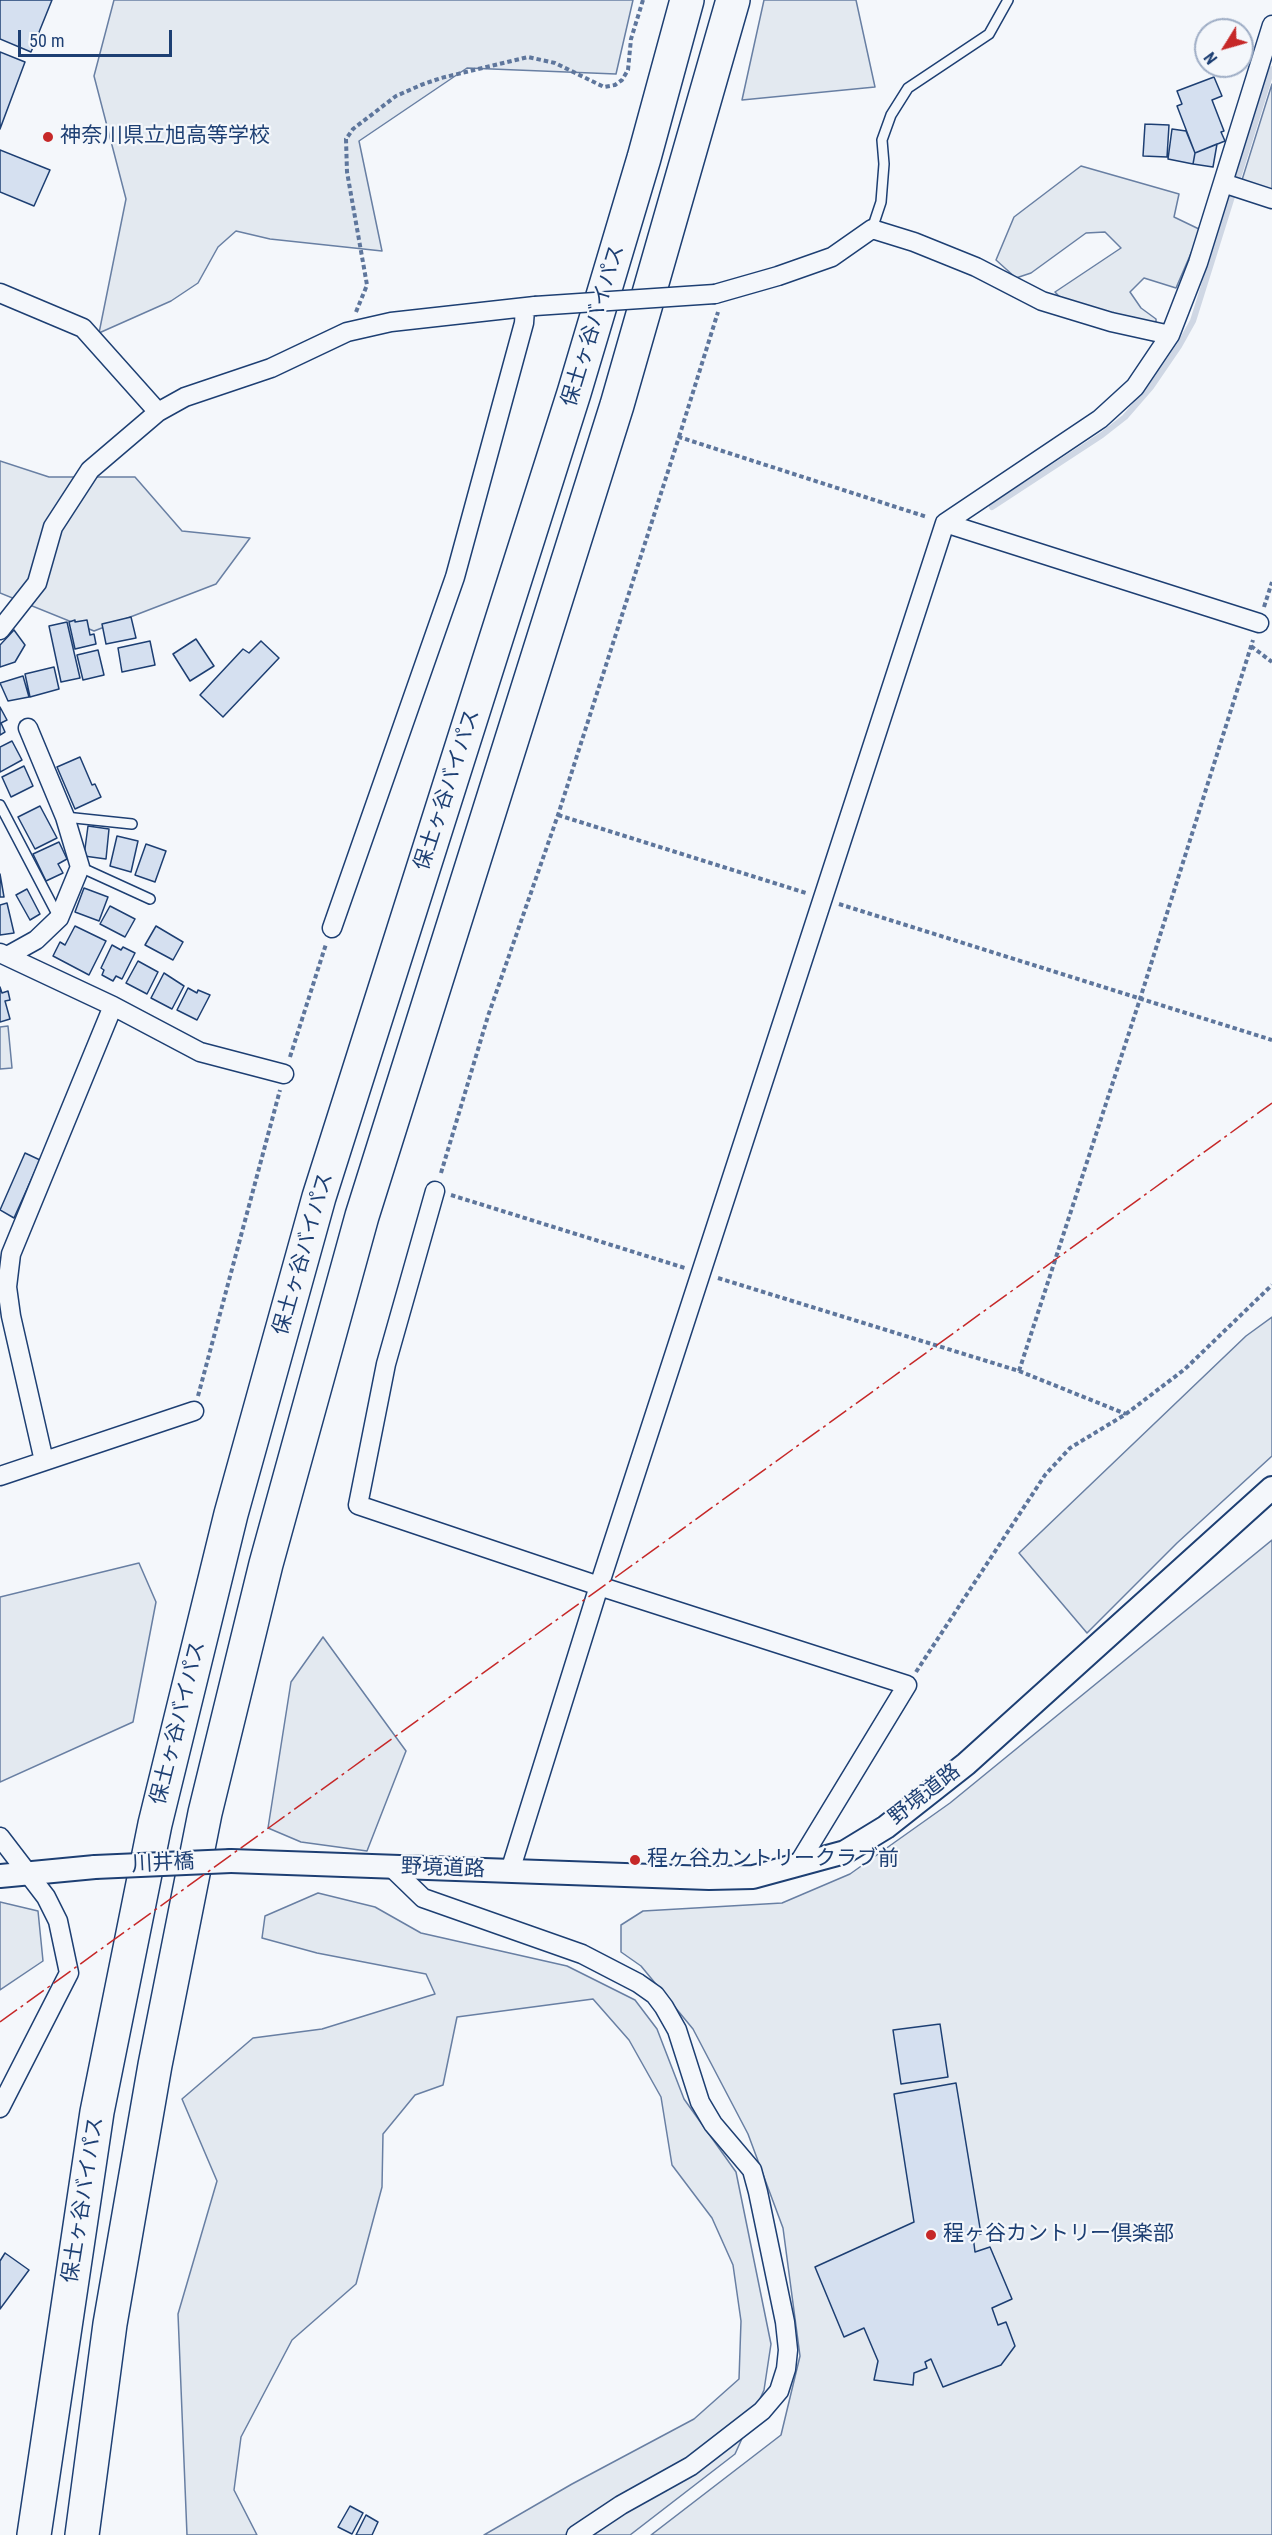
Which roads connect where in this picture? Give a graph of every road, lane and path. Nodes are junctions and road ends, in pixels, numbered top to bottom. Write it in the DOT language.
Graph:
graph roads {
  1 [pos="643,0"];
  2 [pos="687,0"];
  3 [pos="733,0"];
  4 [pos="1008,0"];
  5 [pos="1272,25"];
  6 [pos="1223,183"];
  7 [pos="1272,199"];
  8 [pos="872,229"];
  9 [pos="0,293"];
  10 [pos="720,293"];
  11 [pos="530,308"];
  12 [pos="347,332"];
  13 [pos="1170,335"];
  14 [pos="158,412"];
  15 [pos="680,437"];
  16 [pos="945,523"];
  17 [pos="1272,582"];
  18 [pos="1259,623"];
  19 [pos="0,630"];
  20 [pos="1251,646"];
  21 [pos="1272,662"];
  22 [pos="28,728"];
  23 [pos="0,805"];
  24 [pos="558,815"];
  25 [pos="65,817"];
  26 [pos="132,824"];
  27 [pos="80,867"];
  28 [pos="822,898"];
  29 [pos="150,899"];
  30 [pos="60,918"];
  31 [pos="332,928"];
  32 [pos="4,954"];
  33 [pos="1140,999"];
  34 [pos="113,1006"];
  35 [pos="1272,1040"];
  36 [pos="284,1074"];
  37 [pos="435,1191"];
  38 [pos="703,1273"];
  39 [pos="1272,1285"];
  40 [pos="1019,1371"];
  41 [pos="194,1411"];
  42 [pos="1126,1414"];
  43 [pos="44,1461"];
  44 [pos="0,1476"];
  45 [pos="1272,1488"];
  46 [pos="599,1586"];
  47 [pos="907,1685"];
  48 [pos="0,1838"];
  49 [pos="231,1861"];
  50 [pos="798,1866"];
  51 [pos="391,1867"];
  52 [pos="510,1871"];
  53 [pos="29,1874"];
  54 [pos="0,1876"];
  55 [pos="0,2108"];
  56 [pos="34,2535"];
  57 [pos="82,2535"];
  58 [pos="576,2535"];
  1 -- 12 [label="path"];
  2 -- 56 [label="highway, 保土ヶ谷バイパス"];
  3 -- 57 [label="highway, 保土ヶ谷バイパス"];
  4 -- 8 [label="lane"];
  5 -- 6 [label="street"];
  6 -- 7 [label="street"];
  6 -- 13 [label="street"];
  8 -- 10 [label="street"];
  8 -- 13 [label="street"];
  9 -- 14 [label="street"];
  10 -- 11 [label="street, bridge"];
  10 -- 15 [label="path"];
  11 -- 12 [label="street"];
  11 -- 31 [label="street"];
  12 -- 14 [label="street"];
  13 -- 16 [label="street"];
  14 -- 19 [label="street"];
  15 -- 16 [label="path"];
  15 -- 24 [label="path"];
  16 -- 18 [label="street"];
  16 -- 28 [label="street"];
  17 -- 18 [label="path"];
  18 -- 20 [label="path"];
  20 -- 21 [label="path"];
  20 -- 33 [label="path"];
  22 -- 25 [label="street"];
  23 -- 30 [label="lane"];
  24 -- 28 [label="path"];
  24 -- 37 [label="path"];
  25 -- 26 [label="lane"];
  25 -- 27 [label="street"];
  27 -- 29 [label="lane"];
  27 -- 30 [label="street"];
  28 -- 33 [label="path"];
  28 -- 38 [label="street"];
  30 -- 32 [label="street"];
  31 -- 36 [label="path"];
  32 -- 34 [label="street"];
  33 -- 35 [label="path"];
  33 -- 40 [label="path"];
  34 -- 36 [label="street"];
  34 -- 43 [label="street"];
  36 -- 41 [label="path"];
  37 -- 38 [label="path"];
  37 -- 46 [label="street"];
  38 -- 40 [label="path"];
  38 -- 46 [label="street"];
  39 -- 42 [label="path"];
  40 -- 42 [label="path"];
  41 -- 43 [label="street"];
  42 -- 47 [label="path"];
  43 -- 44 [label="street"];
  45 -- 50 [label="street, 野境道路"];
  46 -- 47 [label="street"];
  46 -- 52 [label="street"];
  47 -- 50 [label="street"];
  48 -- 53 [label="street"];
  49 -- 51 [label="street, 野境道路"];
  49 -- 53 [label="street, 川井橋, bridge"];
  50 -- 52 [label="street, 野境道路"];
  51 -- 52 [label="street, 野境道路"];
  51 -- 58 [label="street"];
  53 -- 54 [label="street"];
  53 -- 55 [label="street"];
}
